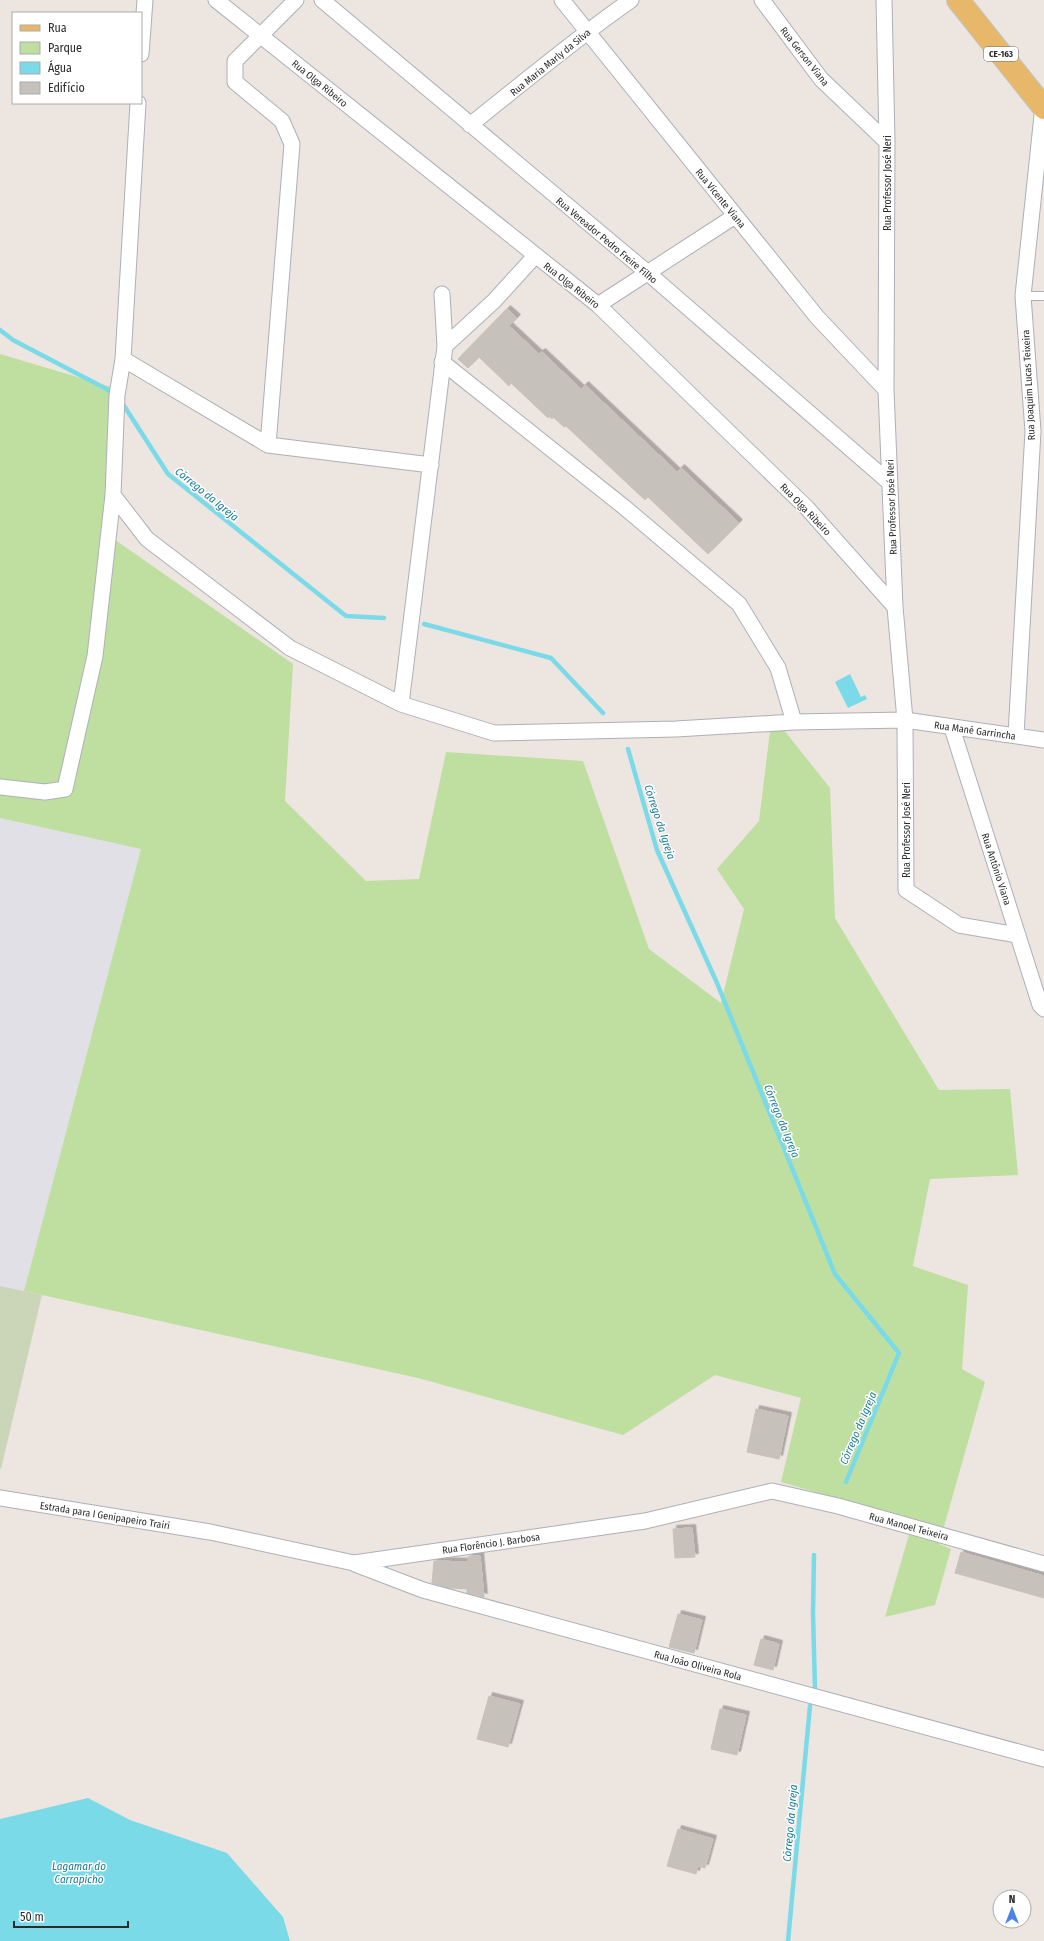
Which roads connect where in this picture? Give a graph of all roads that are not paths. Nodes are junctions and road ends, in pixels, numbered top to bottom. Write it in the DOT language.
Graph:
graph roads {
  1 [pos="145,0"];
  2 [pos="216,0"];
  3 [pos="296,0"];
  4 [pos="322,0"];
  5 [pos="562,0"];
  6 [pos="631,0"];
  7 [pos="762,0"];
  8 [pos="884,0"];
  9 [pos="958,0"];
  10 [pos="586,31"];
  11 [pos="260,35"];
  12 [pos="142,40"];
  13 [pos="138,104"];
  14 [pos="1043,107"];
  15 [pos="470,125"];
  16 [pos="887,142"];
  17 [pos="735,216"];
  18 [pos="535,256"];
  19 [pos="648,273"];
  20 [pos="442,294"];
  21 [pos="1023,296"];
  22 [pos="1044,296"];
  23 [pos="598,305"];
  24 [pos="445,346"];
  25 [pos="123,359"];
  26 [pos="442,362"];
  27 [pos="886,390"];
  28 [pos="268,445"];
  29 [pos="431,465"];
  30 [pos="890,483"];
  31 [pos="113,495"];
  32 [pos="895,607"];
  33 [pos="401,704"];
  34 [pos="905,720"];
  35 [pos="794,722"];
  36 [pos="952,728"];
  37 [pos="1016,735"];
  38 [pos="1044,740"];
  39 [pos="0,787"];
  40 [pos="1018,935"];
  41 [pos="1044,1009"];
  42 [pos="772,1491"];
  43 [pos="0,1498"];
  44 [pos="210,1532"];
  45 [pos="354,1563"];
  46 [pos="1044,1564"];
  47 [pos="1044,1759"];
  1 -- 12 [label="street"];
  2 -- 11 [label="street, Rua Olga Ribeiro"];
  3 -- 11 [label="street"];
  4 -- 15 [label="street, Rua Vereador Pedro Freire Filho"];
  5 -- 10 [label="street, Rua Vicente Viana"];
  6 -- 10 [label="street, Rua Maria Marly da Silva"];
  7 -- 16 [label="street, Rua Gerson Viana"];
  8 -- 16 [label="street, Rua Professor José Neri"];
  9 -- 14 [label="main road, CE-163"];
  10 -- 15 [label="street, Rua Maria Marly da Silva"];
  10 -- 17 [label="street, Rua Vicente Viana"];
  11 -- 18 [label="street, Rua Olga Ribeiro"];
  11 -- 28 [label="street"];
  13 -- 25 [label="street"];
  14 -- 21 [label="street, Rua Joaquim Lucas Teixeira"];
  15 -- 19 [label="street, Rua Vereador Pedro Freire Filho"];
  16 -- 27 [label="street, Rua Professor José Neri"];
  17 -- 19 [label="street"];
  17 -- 27 [label="street, Rua Vicente Viana"];
  18 -- 23 [label="street, Rua Olga Ribeiro"];
  18 -- 24 [label="street"];
  19 -- 23 [label="street"];
  19 -- 30 [label="street, Rua Vereador Pedro Freire Filho"];
  20 -- 24 [label="street"];
  21 -- 22 [label="lane"];
  21 -- 37 [label="street, Rua Joaquim Lucas Teixeira"];
  23 -- 32 [label="street, Rua Olga Ribeiro"];
  24 -- 26 [label="street"];
  25 -- 28 [label="street"];
  25 -- 31 [label="street"];
  26 -- 29 [label="street"];
  26 -- 35 [label="street"];
  27 -- 30 [label="street, Rua Professor José Neri"];
  28 -- 29 [label="street"];
  29 -- 33 [label="street"];
  30 -- 32 [label="street, Rua Professor José Neri"];
  31 -- 33 [label="street, Rua Mané Garrincha"];
  31 -- 39 [label="street"];
  32 -- 34 [label="street, Rua Professor José Neri"];
  33 -- 35 [label="street, Rua Mané Garrincha"];
  34 -- 35 [label="street, Rua Mané Garrincha"];
  34 -- 36 [label="street, Rua Mané Garrincha"];
  34 -- 40 [label="street, Rua Professor José Neri"];
  36 -- 37 [label="street, Rua Mané Garrincha"];
  36 -- 40 [label="street, Rua Antônio Viana"];
  37 -- 38 [label="street, Rua Mané Garrincha"];
  40 -- 41 [label="street, Rua Antônio Viana"];
  42 -- 45 [label="street, Rua Florêncio J. Barbosa"];
  42 -- 46 [label="street, Rua Manoel Teixeira"];
  43 -- 44 [label="street, Estrada para I Genipapeiro Trairi"];
  44 -- 45 [label="street, Rua Florêncio J. Barbosa"];
  45 -- 47 [label="street, Rua João Oliveira Rola"];
}
